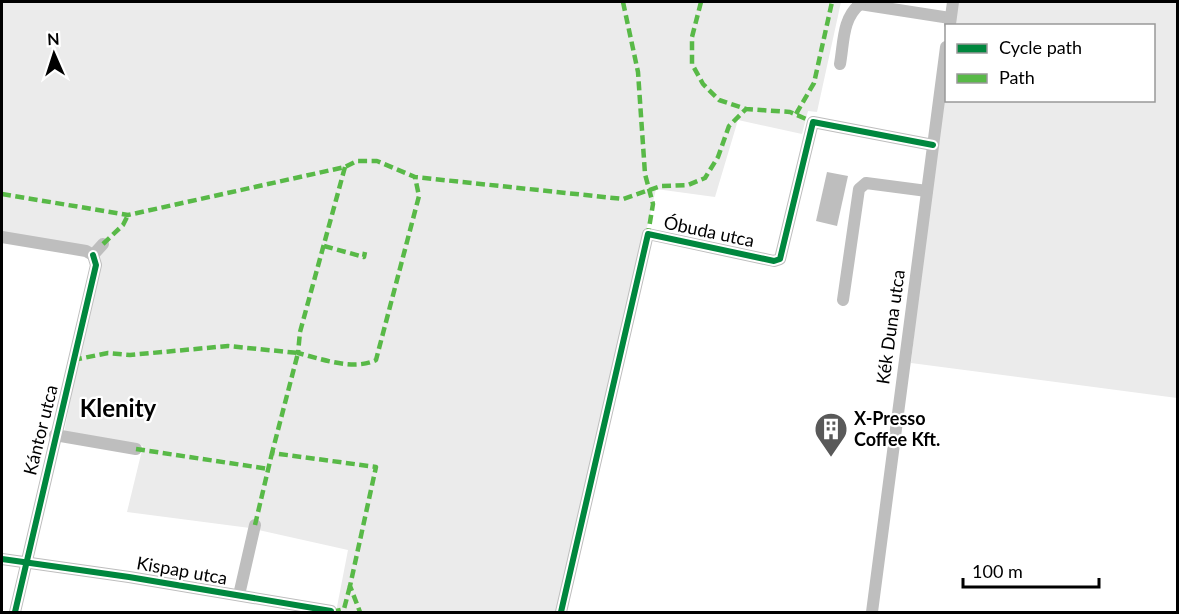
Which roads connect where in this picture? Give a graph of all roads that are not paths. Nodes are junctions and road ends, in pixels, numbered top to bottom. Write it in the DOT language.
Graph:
graph roads {
  1 [pos="953,2"];
  2 [pos="859,3"];
  3 [pos="950,22"];
  4 [pos="945,55"];
  5 [pos="840,64"];
  6 [pos="933,145"];
  7 [pos="927,191"];
  8 [pos="2,237"];
  9 [pos="103,244"];
  10 [pos="93,255"];
  11 [pos="843,300"];
  12 [pos="55,435"];
  13 [pos="136,449"];
  14 [pos="255,525"];
  15 [pos="2,559"];
  16 [pos="27,562"];
  17 [pos="239,595"];
  18 [pos="331,611"];
  19 [pos="15,612"];
  20 [pos="561,612"];
  21 [pos="872,612"];
  1 -- 3 [label="street"];
  2 -- 3 [label="street"];
  2 -- 5 [label="street"];
  4 -- 6 [label="street, Kék Duna utca"];
  6 -- 7 [label="street, Kék Duna utca"];
  6 -- 20 [label="street, Óbuda utca"];
  7 -- 11 [label="street"];
  7 -- 21 [label="street, Kék Duna utca"];
  8 -- 10 [label="street"];
  9 -- 10 [label="street"];
  10 -- 12 [label="street, Kántor utca"];
  12 -- 13 [label="street"];
  12 -- 16 [label="street, Kántor utca"];
  14 -- 17 [label="street"];
  15 -- 16 [label="street, Kispap utca"];
  16 -- 17 [label="street, Kispap utca"];
  16 -- 19 [label="street, Kántor utca"];
  17 -- 18 [label="street, Kispap utca"];
}
